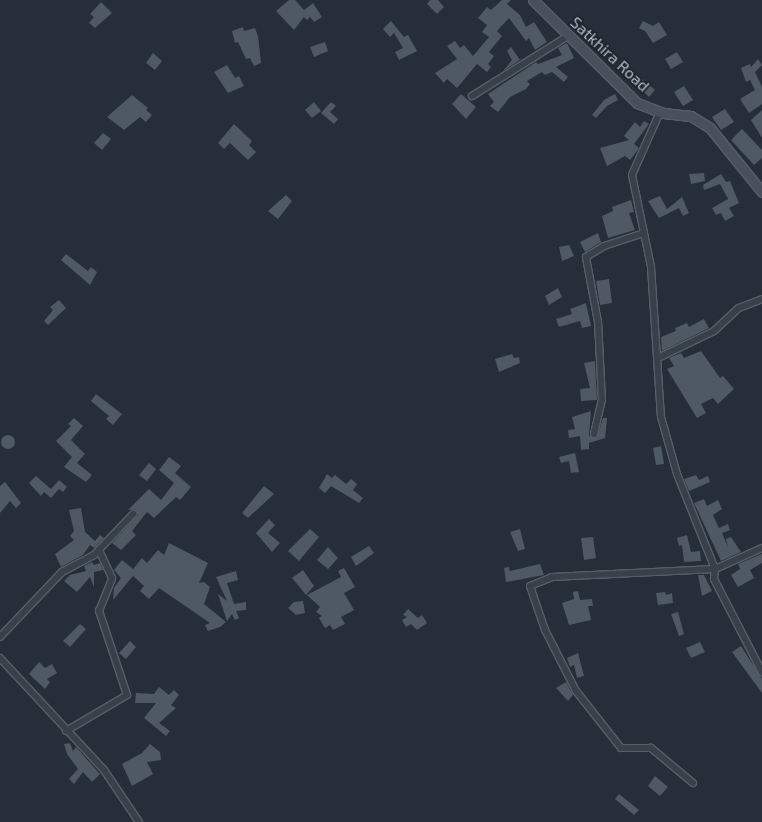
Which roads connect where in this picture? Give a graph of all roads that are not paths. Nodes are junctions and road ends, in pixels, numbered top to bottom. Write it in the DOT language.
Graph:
graph roads {
  1 [pos="533,0"];
  2 [pos="568,36"];
  3 [pos="472,96"];
  4 [pos="660,112"];
  5 [pos="762,192"];
  6 [pos="644,233"];
  7 [pos="762,299"];
  8 [pos="658,358"];
  9 [pos="594,434"];
  10 [pos="133,514"];
  11 [pos="762,548"];
  12 [pos="99,550"];
  13 [pos="715,569"];
  14 [pos="0,637"];
  15 [pos="0,658"];
  16 [pos="762,672"];
  17 [pos="66,730"];
  18 [pos="693,783"];
  19 [pos="139,822"];
  1 -- 2 [label="main road, Satkhira Road"];
  2 -- 3 [label="street"];
  2 -- 4 [label="main road, Satkhira Road"];
  4 -- 5 [label="main road, Satkhira Road"];
  4 -- 6 [label="street"];
  6 -- 8 [label="street"];
  6 -- 9 [label="street"];
  7 -- 8 [label="street"];
  8 -- 13 [label="street"];
  10 -- 12 [label="street"];
  11 -- 13 [label="street"];
  12 -- 14 [label="street"];
  12 -- 17 [label="street"];
  13 -- 16 [label="street"];
  13 -- 18 [label="street"];
  15 -- 17 [label="street"];
  17 -- 19 [label="street"];
}
